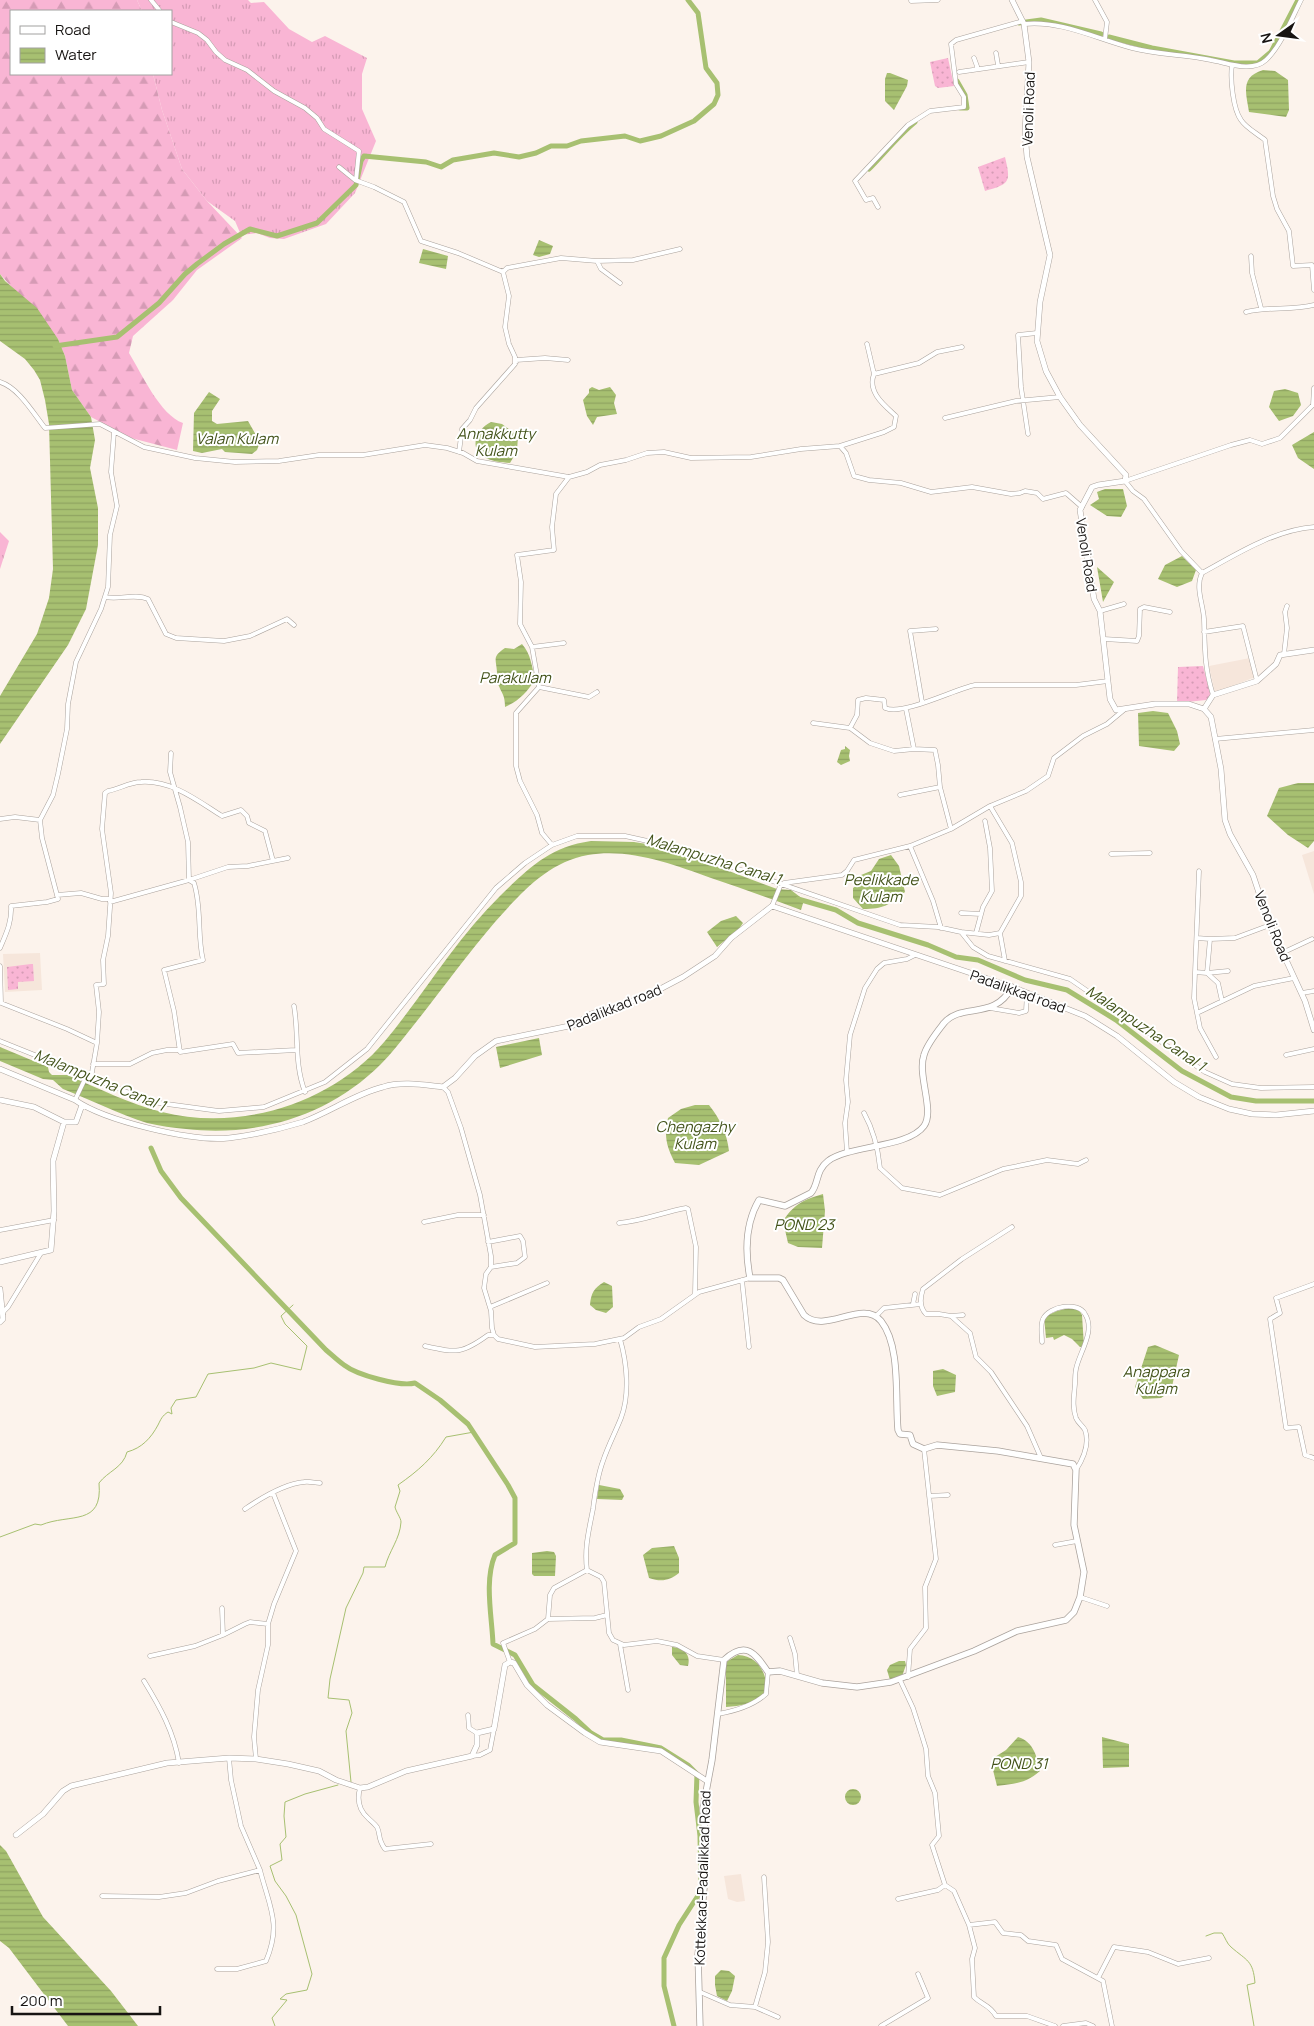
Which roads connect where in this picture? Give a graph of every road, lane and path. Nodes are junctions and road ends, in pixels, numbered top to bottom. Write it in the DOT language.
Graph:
graph roads {
  1 [pos="151,0"];
  2 [pos="938,0"];
  3 [pos="1012,0"];
  4 [pos="1095,0"];
  5 [pos="1301,0"];
  6 [pos="911,1"];
  7 [pos="159,10"];
  8 [pos="172,22"];
  9 [pos="1024,23"];
  10 [pos="1105,39"];
  11 [pos="996,53"];
  12 [pos="974,58"];
  13 [pos="1029,62"];
  14 [pos="998,65"];
  15 [pos="1232,66"];
  16 [pos="978,69"];
  17 [pos="959,72"];
  18 [pos="339,167"];
  19 [pos="358,181"];
  20 [pos="878,207"];
  21 [pos="680,249"];
  22 [pos="1251,256"];
  23 [pos="596,261"];
  24 [pos="502,272"];
  25 [pos="620,283"];
  26 [pos="1314,290"];
  27 [pos="1314,305"];
  28 [pos="1260,308"];
  29 [pos="1246,312"];
  30 [pos="1037,333"];
  31 [pos="866,344"];
  32 [pos="962,347"];
  33 [pos="568,360"];
  34 [pos="516,364"];
  35 [pos="874,374"];
  36 [pos="0,382"];
  37 [pos="1314,390"];
  38 [pos="1060,397"];
  39 [pos="1023,400"];
  40 [pos="946,418"];
  41 [pos="114,432"];
  42 [pos="1028,434"];
  43 [pos="840,446"];
  44 [pos="459,452"];
  45 [pos="569,477"];
  46 [pos="1125,481"];
  47 [pos="1082,507"];
  48 [pos="1314,527"];
  49 [pos="1202,573"];
  50 [pos="105,597"];
  51 [pos="1124,604"];
  52 [pos="1288,606"];
  53 [pos="1100,611"];
  54 [pos="1170,612"];
  55 [pos="294,625"];
  56 [pos="936,629"];
  57 [pos="1204,632"];
  58 [pos="1104,639"];
  59 [pos="564,643"];
  60 [pos="532,647"];
  61 [pos="1314,650"];
  62 [pos="1284,654"];
  63 [pos="1108,681"];
  64 [pos="1257,681"];
  65 [pos="539,687"];
  66 [pos="597,692"];
  67 [pos="1214,695"];
  68 [pos="922,702"];
  69 [pos="906,708"];
  70 [pos="1125,709"];
  71 [pos="1204,709"];
  72 [pos="813,723"];
  73 [pos="850,728"];
  74 [pos="1314,730"];
  75 [pos="1215,739"];
  76 [pos="914,749"];
  77 [pos="171,753"];
  78 [pos="940,787"];
  79 [pos="173,788"];
  80 [pos="900,795"];
  81 [pos="990,806"];
  82 [pos="0,819"];
  83 [pos="40,820"];
  84 [pos="985,821"];
  85 [pos="950,829"];
  86 [pos="552,845"];
  87 [pos="910,846"];
  88 [pos="1150,853"];
  89 [pos="1111,854"];
  90 [pos="288,858"];
  91 [pos="273,861"];
  92 [pos="1199,872"];
  93 [pos="189,880"];
  94 [pos="781,884"];
  95 [pos="57,895"];
  96 [pos="110,902"];
  97 [pos="772,906"];
  98 [pos="961,913"];
  99 [pos="981,914"];
  100 [pos="1270,925"];
  101 [pos="941,928"];
  102 [pos="960,932"];
  103 [pos="976,933"];
  104 [pos="1000,933"];
  105 [pos="1197,938"];
  106 [pos="1210,939"];
  107 [pos="1312,939"];
  108 [pos="0,946"];
  109 [pos="1282,953"];
  110 [pos="915,955"];
  111 [pos="1005,961"];
  112 [pos="0,966"];
  113 [pos="1228,971"];
  114 [pos="1195,972"];
  115 [pos="1208,973"];
  116 [pos="1294,978"];
  117 [pos="1012,987"];
  118 [pos="1314,991"];
  119 [pos="1026,993"];
  120 [pos="1302,994"];
  121 [pos="1222,1001"];
  122 [pos="0,1003"];
  123 [pos="294,1006"];
  124 [pos="990,1008"];
  125 [pos="1197,1013"];
  126 [pos="1314,1030"];
  127 [pos="0,1041"];
  128 [pos="97,1043"];
  129 [pos="179,1050"];
  130 [pos="296,1050"];
  131 [pos="1314,1050"];
  132 [pos="1286,1055"];
  133 [pos="1216,1057"];
  134 [pos="93,1064"];
  135 [pos="0,1069"];
  136 [pos="89,1077"];
  137 [pos="1314,1087"];
  138 [pos="444,1088"];
  139 [pos="305,1092"];
  140 [pos="0,1100"];
  141 [pos="75,1100"];
  142 [pos="82,1105"];
  143 [pos="1314,1110"];
  144 [pos="864,1113"];
  145 [pos="64,1122"];
  146 [pos="878,1146"];
  147 [pos="847,1152"];
  148 [pos="1086,1160"];
  149 [pos="484,1214"];
  150 [pos="54,1220"];
  151 [pos="424,1222"];
  152 [pos="619,1223"];
  153 [pos="1012,1227"];
  154 [pos="0,1230"];
  155 [pos="488,1242"];
  156 [pos="41,1253"];
  157 [pos="0,1262"];
  158 [pos="491,1267"];
  159 [pos="750,1278"];
  160 [pos="742,1280"];
  161 [pos="547,1283"];
  162 [pos="1314,1284"];
  163 [pos="0,1289"];
  164 [pos="695,1294"];
  165 [pos="915,1294"];
  166 [pos="913,1304"];
  167 [pos="921,1304"];
  168 [pos="490,1307"];
  169 [pos="3,1314"];
  170 [pos="963,1315"];
  171 [pos="876,1316"];
  172 [pos="951,1316"];
  173 [pos="0,1322"];
  174 [pos="494,1335"];
  175 [pos="620,1339"];
  176 [pos="1042,1342"];
  177 [pos="425,1346"];
  178 [pos="749,1347"];
  179 [pos="924,1449"];
  180 [pos="1314,1458"];
  181 [pos="1041,1459"];
  182 [pos="1076,1470"];
  183 [pos="320,1483"];
  184 [pos="273,1493"];
  185 [pos="948,1495"];
  186 [pos="929,1496"];
  187 [pos="245,1509"];
  188 [pos="1078,1541"];
  189 [pos="1055,1545"];
  190 [pos="587,1570"];
  191 [pos="1080,1597"];
  192 [pos="1107,1606"];
  193 [pos="222,1608"];
  194 [pos="607,1615"];
  195 [pos="548,1619"];
  196 [pos="268,1624"];
  197 [pos="223,1635"];
  198 [pos="790,1638"];
  199 [pos="620,1644"];
  200 [pos="150,1656"];
  201 [pos="724,1660"];
  202 [pos="510,1662"];
  203 [pos="768,1672"];
  204 [pos="797,1675"];
  205 [pos="908,1677"];
  206 [pos="144,1680"];
  207 [pos="900,1680"];
  208 [pos="628,1690"];
  209 [pos="718,1714"];
  210 [pos="468,1715"];
  211 [pos="494,1729"];
  212 [pos="477,1733"];
  213 [pos="472,1756"];
  214 [pos="229,1758"];
  215 [pos="256,1759"];
  216 [pos="179,1763"];
  217 [pos="704,1779"];
  218 [pos="360,1788"];
  219 [pos="16,1835"];
  220 [pos="431,1844"];
  221 [pos="260,1870"];
  222 [pos="764,1877"];
  223 [pos="945,1885"];
  224 [pos="102,1896"];
  225 [pos="898,1899"];
  226 [pos="969,1925"];
  227 [pos="1209,1958"];
  228 [pos="217,1969"];
  229 [pos="918,1974"];
  230 [pos="1098,1978"];
  231 [pos="700,1992"];
  232 [pos="755,2007"];
  233 [pos="778,2017"];
  234 [pos="700,2026"];
  235 [pos="881,2026"];
  236 [pos="1055,2026"];
  237 [pos="1063,2026"];
  238 [pos="1093,2026"];
  239 [pos="1112,2026"];
  1 -- 7 [label="street"];
  2 -- 6 [label="street"];
  3 -- 9 [label="street, Venoli Road"];
  4 -- 10 [label="street"];
  5 -- 15 [label="street"];
  8 -- 19 [label="street"];
  9 -- 10 [label="street"];
  9 -- 13 [label="street, Venoli Road"];
  9 -- 20 [label="street"];
  10 -- 15 [label="street"];
  11 -- 14 [label="street"];
  12 -- 16 [label="street"];
  13 -- 14 [label="street"];
  13 -- 30 [label="street, Venoli Road"];
  14 -- 16 [label="street"];
  15 -- 26 [label="street"];
  16 -- 17 [label="street"];
  18 -- 19 [label="street"];
  19 -- 24 [label="street"];
  21 -- 23 [label="street"];
  22 -- 28 [label="street"];
  23 -- 24 [label="street"];
  23 -- 25 [label="street"];
  24 -- 34 [label="street"];
  27 -- 28 [label="street"];
  28 -- 29 [label="street"];
  30 -- 38 [label="street, Venoli Road"];
  30 -- 39 [label="street"];
  31 -- 35 [label="street"];
  32 -- 35 [label="street"];
  33 -- 34 [label="street"];
  34 -- 44 [label="street"];
  35 -- 43 [label="street"];
  36 -- 41 [label="street"];
  37 -- 46 [label="street"];
  38 -- 39 [label="street"];
  38 -- 46 [label="street, Venoli Road"];
  39 -- 40 [label="street"];
  39 -- 42 [label="street"];
  41 -- 44 [label="street"];
  41 -- 50 [label="street"];
  43 -- 45 [label="street"];
  43 -- 47 [label="street"];
  44 -- 45 [label="street"];
  45 -- 60 [label="street"];
  46 -- 47 [label="street, Venoli Road"];
  46 -- 49 [label="street"];
  47 -- 53 [label="street, Venoli Road"];
  48 -- 49 [label="street"];
  49 -- 57 [label="street"];
  50 -- 55 [label="street"];
  50 -- 83 [label="street"];
  51 -- 53 [label="street"];
  52 -- 62 [label="street"];
  53 -- 58 [label="street, Venoli Road"];
  54 -- 58 [label="street"];
  56 -- 68 [label="street"];
  57 -- 64 [label="street"];
  57 -- 67 [label="street"];
  58 -- 63 [label="street, Venoli Road"];
  59 -- 60 [label="street"];
  60 -- 65 [label="street"];
  61 -- 62 [label="street"];
  62 -- 64 [label="street"];
  63 -- 68 [label="street"];
  63 -- 70 [label="street, Venoli Road"];
  64 -- 67 [label="street"];
  65 -- 66 [label="street"];
  65 -- 86 [label="street"];
  67 -- 71 [label="street"];
  68 -- 69 [label="street"];
  69 -- 73 [label="street"];
  69 -- 76 [label="street"];
  70 -- 71 [label="street"];
  70 -- 81 [label="street"];
  71 -- 75 [label="street, Venoli Road"];
  72 -- 73 [label="street"];
  73 -- 76 [label="street"];
  74 -- 75 [label="street"];
  75 -- 100 [label="street, Venoli Road"];
  76 -- 78 [label="street"];
  77 -- 79 [label="street"];
  78 -- 80 [label="street"];
  78 -- 85 [label="street"];
  79 -- 91 [label="street"];
  79 -- 93 [label="street"];
  79 -- 96 [label="street"];
  81 -- 85 [label="street"];
  81 -- 104 [label="street"];
  82 -- 83 [label="street"];
  83 -- 95 [label="street"];
  84 -- 99 [label="street"];
  85 -- 87 [label="street"];
  86 -- 94 [label="street"];
  86 -- 139 [label="street"];
  87 -- 94 [label="street"];
  87 -- 101 [label="street"];
  88 -- 89 [label="street"];
  90 -- 91 [label="street"];
  91 -- 93 [label="street"];
  92 -- 105 [label="street"];
  93 -- 96 [label="street"];
  93 -- 129 [label="street"];
  94 -- 97 [label="street"];
  94 -- 101 [label="street"];
  95 -- 96 [label="street"];
  95 -- 108 [label="street"];
  96 -- 128 [label="street"];
  97 -- 110 [label="street, Padalikkad road"];
  97 -- 138 [label="street, Padalikkad road"];
  98 -- 99 [label="street"];
  99 -- 103 [label="street"];
  100 -- 106 [label="street"];
  100 -- 109 [label="street, Venoli Road"];
  101 -- 102 [label="street"];
  102 -- 103 [label="street"];
  102 -- 111 [label="street"];
  103 -- 104 [label="street"];
  104 -- 111 [label="street"];
  105 -- 106 [label="street"];
  105 -- 114 [label="street"];
  106 -- 115 [label="street"];
  107 -- 109 [label="street"];
  109 -- 116 [label="street, Venoli Road"];
  110 -- 117 [label="street, Padalikkad road"];
  110 -- 147 [label="street"];
  111 -- 137 [label="street"];
  112 -- 122 [label="street"];
  113 -- 115 [label="street"];
  114 -- 115 [label="street"];
  114 -- 125 [label="street"];
  115 -- 121 [label="street"];
  116 -- 120 [label="street, Venoli Road"];
  116 -- 121 [label="street"];
  117 -- 119 [label="street, Padalikkad road"];
  117 -- 124 [label="main road"];
  118 -- 120 [label="street"];
  119 -- 124 [label="street"];
  119 -- 143 [label="street, Padalikkad road"];
  120 -- 126 [label="street, Venoli Road"];
  121 -- 125 [label="street"];
  122 -- 128 [label="street"];
  123 -- 130 [label="street"];
  124 -- 146 [label="main road"];
  125 -- 133 [label="street"];
  127 -- 136 [label="street"];
  128 -- 134 [label="street"];
  129 -- 130 [label="street"];
  129 -- 134 [label="street"];
  130 -- 139 [label="street"];
  131 -- 132 [label="street"];
  134 -- 136 [label="street"];
  135 -- 141 [label="street"];
  136 -- 139 [label="street"];
  136 -- 141 [label="street"];
  138 -- 142 [label="street"];
  138 -- 149 [label="street"];
  140 -- 145 [label="street"];
  141 -- 142 [label="street"];
  142 -- 145 [label="street"];
  144 -- 146 [label="street"];
  145 -- 150 [label="street"];
  146 -- 147 [label="main road"];
  146 -- 148 [label="street"];
  147 -- 159 [label="main road"];
  149 -- 151 [label="street"];
  149 -- 155 [label="street"];
  150 -- 154 [label="street"];
  150 -- 156 [label="street"];
  152 -- 164 [label="street"];
  153 -- 167 [label="street"];
  155 -- 158 [label="street"];
  155 -- 158 [label="street"];
  156 -- 157 [label="street"];
  156 -- 169 [label="street"];
  158 -- 168 [label="street"];
  159 -- 160 [label="street"];
  159 -- 171 [label="main road"];
  160 -- 164 [label="street"];
  160 -- 178 [label="street"];
  161 -- 168 [label="street"];
  162 -- 180 [label="street"];
  163 -- 169 [label="street"];
  164 -- 175 [label="street"];
  165 -- 166 [label="street"];
  166 -- 167 [label="street"];
  166 -- 171 [label="street"];
  167 -- 172 [label="street"];
  168 -- 174 [label="street"];
  169 -- 173 [label="street"];
  170 -- 172 [label="street"];
  171 -- 179 [label="main road"];
  172 -- 181 [label="street"];
  174 -- 175 [label="street"];
  174 -- 177 [label="street"];
  175 -- 190 [label="street"];
  176 -- 182 [label="street"];
  179 -- 181 [label="main road"];
  179 -- 186 [label="street"];
  181 -- 182 [label="main road"];
  182 -- 188 [label="main road"];
  183 -- 184 [label="street"];
  184 -- 187 [label="street"];
  184 -- 196 [label="street"];
  185 -- 186 [label="street"];
  186 -- 205 [label="street"];
  188 -- 189 [label="street"];
  188 -- 191 [label="main road"];
  190 -- 194 [label="street"];
  190 -- 195 [label="street"];
  191 -- 192 [label="street"];
  191 -- 205 [label="main road"];
  193 -- 197 [label="street"];
  194 -- 195 [label="street"];
  194 -- 199 [label="street"];
  195 -- 202 [label="street"];
  196 -- 197 [label="street"];
  196 -- 215 [label="street"];
  197 -- 200 [label="street"];
  198 -- 204 [label="street"];
  199 -- 201 [label="street"];
  199 -- 208 [label="street"];
  201 -- 203 [label="main road"];
  201 -- 209 [label="main road, Kottekkad-Padalikkad Road"];
  202 -- 211 [label="street"];
  202 -- 217 [label="street"];
  203 -- 204 [label="main road"];
  203 -- 209 [label="street"];
  204 -- 207 [label="main road"];
  205 -- 207 [label="main road"];
  206 -- 216 [label="street"];
  207 -- 223 [label="street"];
  209 -- 217 [label="main road, Kottekkad-Padalikkad Road"];
  210 -- 212 [label="street"];
  211 -- 212 [label="street"];
  211 -- 213 [label="street"];
  212 -- 213 [label="street"];
  213 -- 218 [label="street"];
  214 -- 215 [label="street"];
  214 -- 216 [label="street"];
  214 -- 221 [label="street"];
  215 -- 218 [label="street"];
  216 -- 219 [label="street"];
  217 -- 231 [label="main road, Kottekkad-Padalikkad Road"];
  218 -- 220 [label="street"];
  221 -- 224 [label="street"];
  221 -- 228 [label="street"];
  222 -- 232 [label="street"];
  223 -- 225 [label="street"];
  223 -- 226 [label="street"];
  226 -- 230 [label="street"];
  226 -- 236 [label="street"];
  227 -- 230 [label="street"];
  229 -- 235 [label="street"];
  230 -- 239 [label="street"];
  231 -- 232 [label="street"];
  231 -- 234 [label="main road, Kottekkad-Padalikkad Road"];
  232 -- 233 [label="street"];
  237 -- 238 [label="street"];
}
